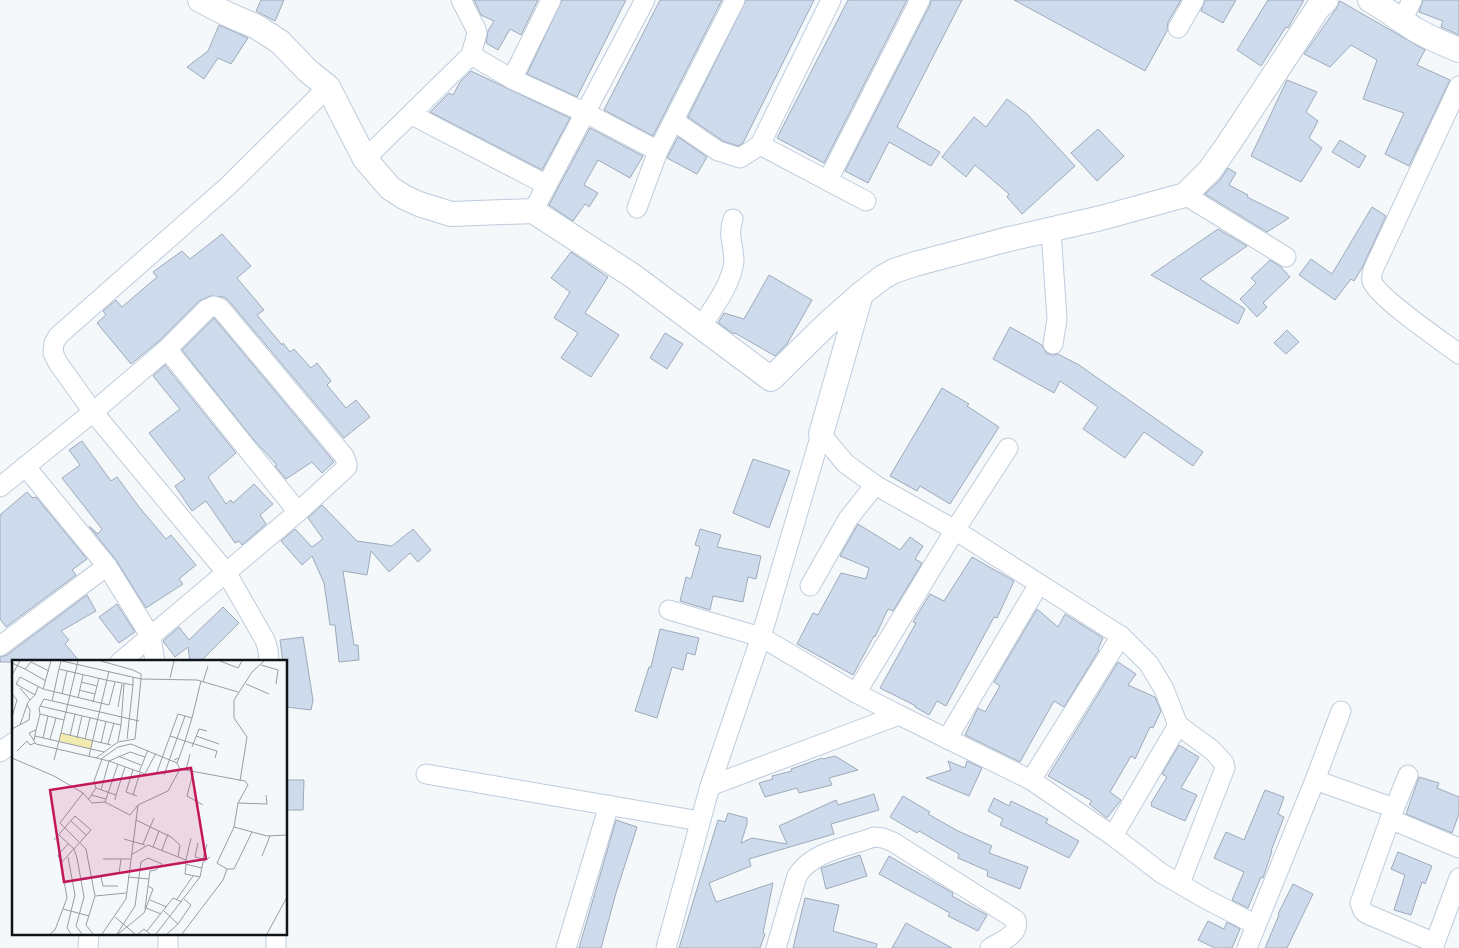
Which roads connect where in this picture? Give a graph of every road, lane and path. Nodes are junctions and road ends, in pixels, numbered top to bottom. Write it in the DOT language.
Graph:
graph roads {
  1 [pos="200,0"];
  2 [pos="461,0"];
  3 [pos="551,0"];
  4 [pos="645,0"];
  5 [pos="735,0"];
  6 [pos="831,0"];
  7 [pos="920,0"];
  8 [pos="1194,0"];
  9 [pos="1326,0"];
  10 [pos="1370,0"];
  11 [pos="1407,11"];
  12 [pos="1178,28"];
  13 [pos="1459,50"];
  14 [pos="471,55"];
  15 [pos="512,79"];
  16 [pos="1459,86"];
  17 [pos="328,87"];
  18 [pos="586,113"];
  19 [pos="412,115"];
  20 [pos="674,121"];
  21 [pos="760,145"];
  22 [pos="658,151"];
  23 [pos="365,159"];
  24 [pos="828,180"];
  25 [pos="548,185"];
  26 [pos="1185,195"];
  27 [pos="866,201"];
  28 [pos="637,208"];
  29 [pos="533,212"];
  30 [pos="733,219"];
  31 [pos="1051,230"];
  32 [pos="1286,257"];
  33 [pos="860,294"];
  34 [pos="701,327"];
  35 [pos="1053,344"];
  36 [pos="167,348"];
  37 [pos="1459,354"];
  38 [pos="93,412"];
  39 [pos="821,434"];
  40 [pos="1008,448"];
  41 [pos="25,466"];
  42 [pos="874,485"];
  43 [pos="0,487"];
  44 [pos="298,512"];
  45 [pos="955,530"];
  46 [pos="106,566"];
  47 [pos="226,572"];
  48 [pos="1039,584"];
  49 [pos="810,586"];
  50 [pos="669,610"];
  51 [pos="1121,636"];
  52 [pos="151,637"];
  53 [pos="762,637"];
  54 [pos="0,646"];
  55 [pos="122,660"];
  56 [pos="156,660"];
  57 [pos="269,660"];
  58 [pos="856,693"];
  59 [pos="1341,711"];
  60 [pos="899,714"];
  61 [pos="1178,725"];
  62 [pos="947,739"];
  63 [pos="12,743"];
  64 [pos="0,752"];
  65 [pos="426,774"];
  66 [pos="1408,775"];
  67 [pos="1031,780"];
  68 [pos="1315,780"];
  69 [pos="710,786"];
  70 [pos="609,805"];
  71 [pos="1392,813"];
  72 [pos="700,821"];
  73 [pos="1113,836"];
  74 [pos="1459,848"];
  75 [pos="1459,878"];
  76 [pos="1180,883"];
  77 [pos="1256,925"];
  78 [pos="1434,945"];
  79 [pos="566,948"];
  80 [pos="666,948"];
  81 [pos="776,948"];
  82 [pos="990,948"];
  83 [pos="1247,948"];
  1 -- 17 [label="street"];
  2 -- 14 [label="street"];
  3 -- 15 [label="street"];
  4 -- 18 [label="street"];
  5 -- 20 [label="street"];
  6 -- 21 [label="street"];
  7 -- 24 [label="street"];
  8 -- 12 [label="street"];
  9 -- 26 [label="street"];
  10 -- 11 [label="street"];
  11 -- 13 [label="street"];
  14 -- 15 [label="street"];
  14 -- 19 [label="street"];
  15 -- 18 [label="street"];
  16 -- 37 [label="street"];
  17 -- 23 [label="street"];
  17 -- 38 [label="street"];
  18 -- 22 [label="street"];
  18 -- 25 [label="street"];
  19 -- 23 [label="street"];
  19 -- 25 [label="street"];
  20 -- 21 [label="street"];
  20 -- 22 [label="street"];
  21 -- 24 [label="street"];
  22 -- 28 [label="street"];
  23 -- 29 [label="street"];
  24 -- 27 [label="street"];
  25 -- 29 [label="street"];
  26 -- 31 [label="street"];
  26 -- 32 [label="street"];
  29 -- 34 [label="street"];
  30 -- 34 [label="street"];
  31 -- 33 [label="street"];
  31 -- 35 [label="street"];
  33 -- 34 [label="street"];
  33 -- 39 [label="street"];
  36 -- 38 [label="street"];
  36 -- 44 [label="street"];
  36 -- 44 [label="street"];
  38 -- 41 [label="street"];
  38 -- 47 [label="street"];
  39 -- 42 [label="street"];
  39 -- 53 [label="street"];
  40 -- 45 [label="street"];
  41 -- 43 [label="street"];
  41 -- 46 [label="street"];
  42 -- 45 [label="street"];
  42 -- 49 [label="street"];
  44 -- 47 [label="street"];
  45 -- 48 [label="street"];
  45 -- 58 [label="street"];
  46 -- 52 [label="street"];
  46 -- 54 [label="street"];
  47 -- 52 [label="street"];
  47 -- 57 [label="street"];
  48 -- 51 [label="street"];
  48 -- 62 [label="street"];
  50 -- 53 [label="street"];
  51 -- 61 [label="street"];
  51 -- 67 [label="street"];
  52 -- 55 [label="street"];
  52 -- 56 [label="street"];
  53 -- 58 [label="street"];
  53 -- 69 [label="street"];
  58 -- 60 [label="street"];
  59 -- 68 [label="street"];
  60 -- 62 [label="street"];
  60 -- 69 [label="street"];
  61 -- 73 [label="street"];
  61 -- 76 [label="street"];
  62 -- 67 [label="street"];
  63 -- 64 [label="street"];
  65 -- 70 [label="street"];
  66 -- 71 [label="street"];
  67 -- 73 [label="street"];
  68 -- 71 [label="street"];
  68 -- 77 [label="street"];
  69 -- 72 [label="street"];
  70 -- 72 [label="street"];
  70 -- 79 [label="street"];
  71 -- 74 [label="street"];
  71 -- 78 [label="street"];
  72 -- 80 [label="street"];
  73 -- 76 [label="street"];
  75 -- 78 [label="street"];
  76 -- 77 [label="street"];
  77 -- 83 [label="street"];
  81 -- 82 [label="street"];
}
